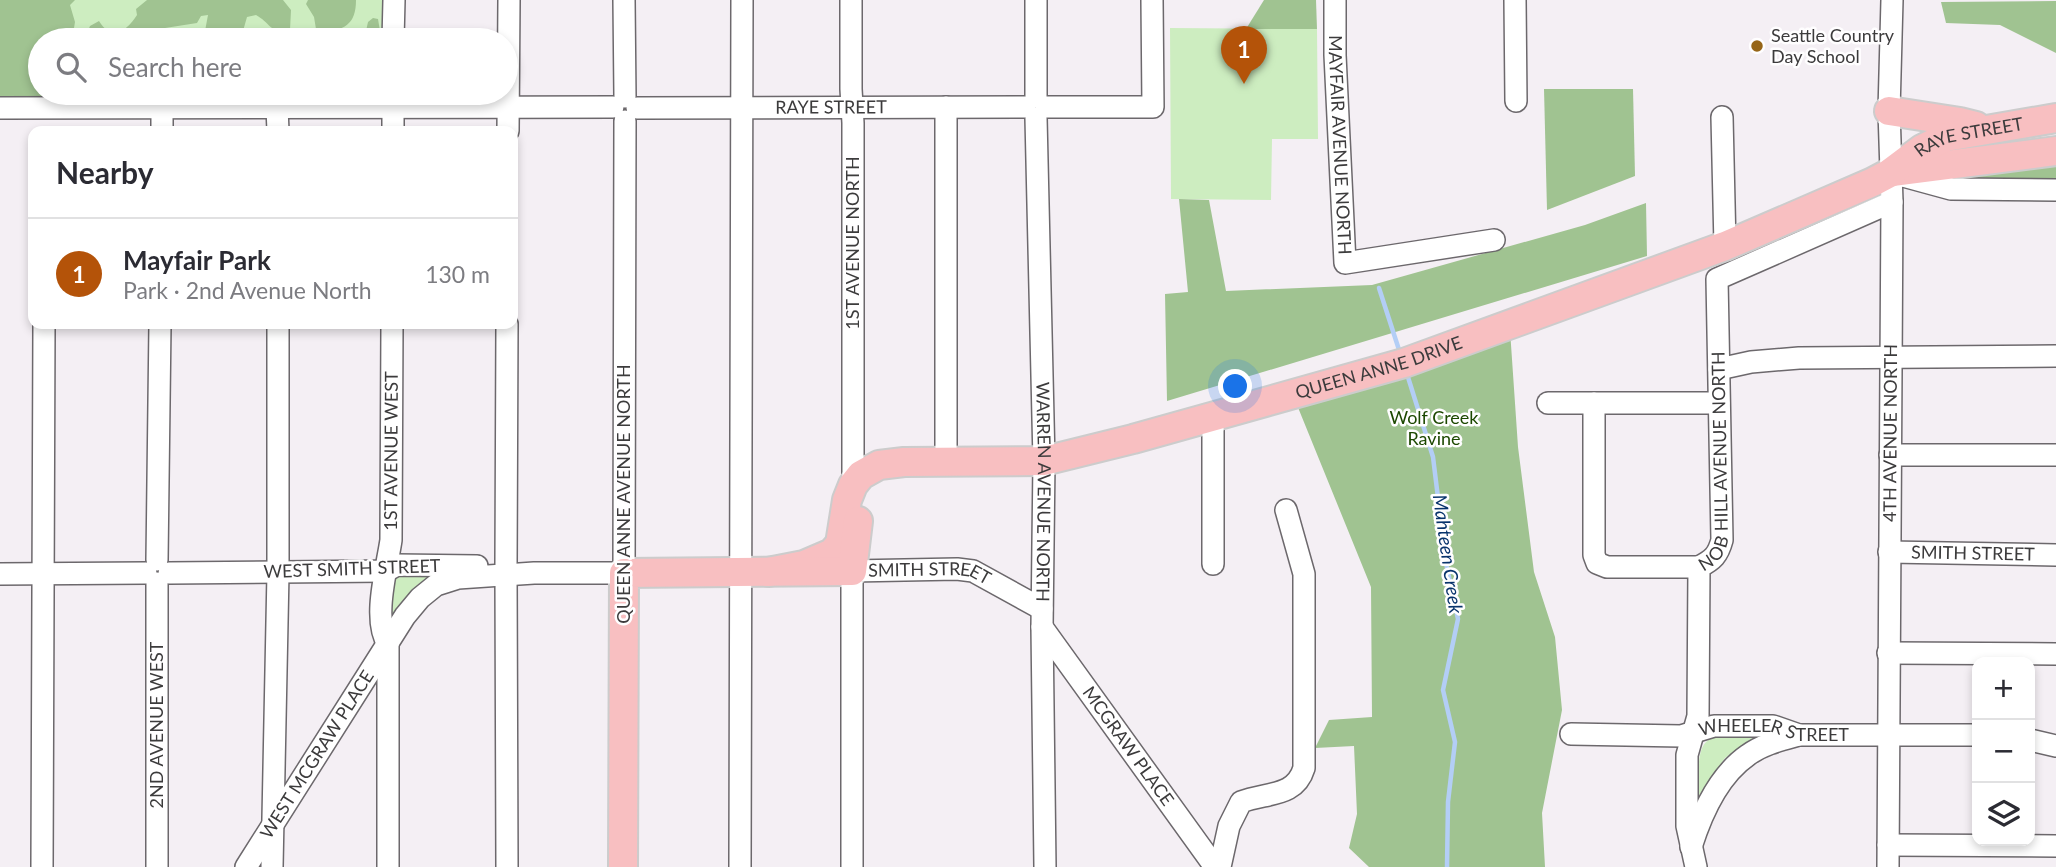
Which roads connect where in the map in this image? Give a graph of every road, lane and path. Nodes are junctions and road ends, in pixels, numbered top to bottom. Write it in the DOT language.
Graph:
graph roads {
  1 [pos="394,0"];
  2 [pos="509,0"];
  3 [pos="624,0"];
  4 [pos="742,0"];
  5 [pos="851,0"];
  6 [pos="1036,0"];
  7 [pos="1152,0"];
  8 [pos="1335,0"];
  9 [pos="1515,0"];
  10 [pos="1892,0"];
  11 [pos="393,28"];
  12 [pos="509,28"];
  13 [pos="1516,101"];
  14 [pos="320,105"];
  15 [pos="393,105"];
  16 [pos="489,105"];
  17 [pos="508,106"];
  18 [pos="852,106"];
  19 [pos="741,107"];
  20 [pos="946,107"];
  21 [pos="1036,107"];
  22 [pos="0,108"];
  23 [pos="162,108"];
  24 [pos="277,108"];
  25 [pos="625,108"];
  26 [pos="1889,111"];
  27 [pos="1722,117"];
  28 [pos="2056,118"];
  29 [pos="162,126"];
  30 [pos="278,126"];
  31 [pos="393,126"];
  32 [pos="508,126"];
  33 [pos="1985,129"];
  34 [pos="2056,150"];
  35 [pos="1890,173"];
  36 [pos="2056,190"];
  37 [pos="1892,202"];
  38 [pos="1494,240"];
  39 [pos="1725,246"];
  40 [pos="44,329"];
  41 [pos="160,329"];
  42 [pos="278,329"];
  43 [pos="392,329"];
  44 [pos="507,329"];
  45 [pos="2056,356"];
  46 [pos="1890,357"];
  47 [pos="1719,369"];
  48 [pos="1548,403"];
  49 [pos="1594,403"];
  50 [pos="1719,403"];
  51 [pos="1213,416"];
  52 [pos="1890,454"];
  53 [pos="2056,455"];
  54 [pos="1044,461"];
  55 [pos="933,462"];
  56 [pos="853,485"];
  57 [pos="1286,510"];
  58 [pos="1889,552"];
  59 [pos="2056,555"];
  60 [pos="1213,564"];
  61 [pos="1699,567"];
  62 [pos="386,571"];
  63 [pos="506,571"];
  64 [pos="852,571"];
  65 [pos="157,572"];
  66 [pos="754,572"];
  67 [pos="278,573"];
  68 [pos="624,573"];
  69 [pos="0,574"];
  70 [pos="44,574"];
  71 [pos="1042,618"];
  72 [pos="388,644"];
  73 [pos="1888,653"];
  74 [pos="2056,654"];
  75 [pos="1694,732"];
  76 [pos="1571,734"];
  77 [pos="1799,735"];
  78 [pos="1889,735"];
  79 [pos="1972,735"];
  80 [pos="2035,741"];
  81 [pos="2056,746"];
  82 [pos="272,825"];
  83 [pos="1691,845"];
  84 [pos="2056,846"];
  85 [pos="1888,856"];
  86 [pos="42,867"];
  87 [pos="157,867"];
  88 [pos="246,867"];
  89 [pos="272,867"];
  90 [pos="388,867"];
  91 [pos="507,867"];
  92 [pos="623,867"];
  93 [pos="740,867"];
  94 [pos="852,867"];
  95 [pos="1045,867"];
  96 [pos="1217,867"];
  97 [pos="1687,867"];
  98 [pos="1696,867"];
  1 -- 11 [label="street"];
  2 -- 12 [label="street"];
  3 -- 25 [label="street, QUEEN ANNE AVENUE NORTH"];
  4 -- 19 [label="street"];
  5 -- 18 [label="street, 1ST AVENUE NORTH"];
  6 -- 21 [label="street, WARREN AVENUE NORTH"];
  7 -- 21 [label="street, RAYE STREET"];
  8 -- 38 [label="street, MAYFAIR AVENUE NORTH"];
  9 -- 13 [label="street"];
  10 -- 26 [label="street, 4TH AVENUE NORTH"];
  14 -- 24 [label="street, RAYE STREET"];
  15 -- 31 [label="street"];
  16 -- 17 [label="street, RAYE STREET"];
  17 -- 25 [label="street, RAYE STREET"];
  17 -- 32 [label="street"];
  18 -- 19 [label="street, RAYE STREET"];
  18 -- 20 [label="street, RAYE STREET"];
  18 -- 56 [label="street, 1ST AVENUE NORTH"];
  19 -- 25 [label="street, RAYE STREET"];
  19 -- 66 [label="street"];
  20 -- 21 [label="street, RAYE STREET"];
  20 -- 55 [label="street"];
  21 -- 54 [label="street, WARREN AVENUE NORTH"];
  22 -- 23 [label="street, RAYE STREET"];
  23 -- 24 [label="street, RAYE STREET"];
  23 -- 29 [label="street"];
  24 -- 30 [label="street"];
  25 -- 68 [label="street, QUEEN ANNE AVENUE NORTH"];
  26 -- 33 [label="main road"];
  26 -- 35 [label="street, 4TH AVENUE NORTH"];
  27 -- 39 [label="street"];
  28 -- 33 [label="main road, RAYE STREET"];
  33 -- 35 [label="main road, RAYE STREET"];
  34 -- 35 [label="main road, RAYE STREET"];
  35 -- 36 [label="street, RAYE STREET"];
  35 -- 37 [label="street, 4TH AVENUE NORTH"];
  35 -- 39 [label="main road, QUEEN ANNE DRIVE"];
  37 -- 46 [label="street, 4TH AVENUE NORTH"];
  37 -- 47 [label="street, NOB HILL AVENUE NORTH"];
  39 -- 51 [label="main road, QUEEN ANNE DRIVE"];
  40 -- 70 [label="street"];
  41 -- 65 [label="street, 2ND AVENUE WEST"];
  42 -- 67 [label="street"];
  43 -- 62 [label="street, 1ST AVENUE WEST"];
  44 -- 63 [label="street"];
  45 -- 46 [label="street"];
  46 -- 47 [label="street"];
  46 -- 52 [label="street, 4TH AVENUE NORTH"];
  47 -- 50 [label="street, NOB HILL AVENUE NORTH"];
  48 -- 49 [label="street"];
  49 -- 50 [label="street"];
  49 -- 61 [label="street"];
  50 -- 61 [label="street, NOB HILL AVENUE NORTH"];
  51 -- 54 [label="main road, QUEEN ANNE DRIVE"];
  51 -- 60 [label="street"];
  52 -- 53 [label="street"];
  52 -- 58 [label="street, 4TH AVENUE NORTH"];
  54 -- 55 [label="main road, QUEEN ANNE DRIVE"];
  54 -- 71 [label="street, WARREN AVENUE NORTH"];
  55 -- 56 [label="main road, QUEEN ANNE DRIVE"];
  55 -- 64 [label="main road"];
  56 -- 66 [label="main road, SMITH STREET"];
  57 -- 96 [label="street"];
  58 -- 59 [label="street, SMITH STREET"];
  58 -- 73 [label="street, 4TH AVENUE NORTH"];
  61 -- 75 [label="street, NOB HILL AVENUE NORTH"];
  62 -- 63 [label="street, WEST SMITH STREET"];
  62 -- 67 [label="street, WEST SMITH STREET"];
  62 -- 72 [label="street, 1ST AVENUE WEST"];
  63 -- 68 [label="street, WEST SMITH STREET"];
  63 -- 72 [label="street, WEST SMITH STREET"];
  63 -- 91 [label="street"];
  64 -- 66 [label="main road, SMITH STREET"];
  64 -- 71 [label="street, SMITH STREET"];
  64 -- 94 [label="street"];
  65 -- 67 [label="street, WEST SMITH STREET"];
  65 -- 70 [label="street, WEST SMITH STREET"];
  65 -- 87 [label="street, 2ND AVENUE WEST"];
  66 -- 68 [label="main road, SMITH STREET"];
  66 -- 93 [label="street"];
  67 -- 82 [label="street"];
  68 -- 92 [label="main road, QUEEN ANNE AVENUE NORTH"];
  69 -- 70 [label="street, WEST SMITH STREET"];
  70 -- 86 [label="street"];
  71 -- 95 [label="street, WARREN AVENUE NORTH"];
  71 -- 96 [label="street, MCGRAW PLACE"];
  72 -- 82 [label="street, WEST MCGRAW PLACE"];
  72 -- 90 [label="street, 1ST AVENUE WEST"];
  73 -- 74 [label="street"];
  73 -- 78 [label="street, 4TH AVENUE NORTH"];
  75 -- 76 [label="street, WHEELER STREET"];
  75 -- 77 [label="street, WHEELER STREET"];
  75 -- 83 [label="street, NOB HILL AVENUE NORTH"];
  77 -- 78 [label="street, WHEELER STREET"];
  77 -- 83 [label="street, NOB HILL AVENUE NORTH"];
  78 -- 79 [label="street, WHEELER STREET"];
  78 -- 85 [label="street, 4TH AVENUE NORTH"];
  80 -- 81 [label="street"];
  82 -- 88 [label="street, WEST MCGRAW PLACE"];
  82 -- 89 [label="street"];
  83 -- 97 [label="street, NOB HILL AVENUE NORTH"];
  83 -- 98 [label="street, NOB HILL AVENUE NORTH"];
  84 -- 85 [label="street"];
}
